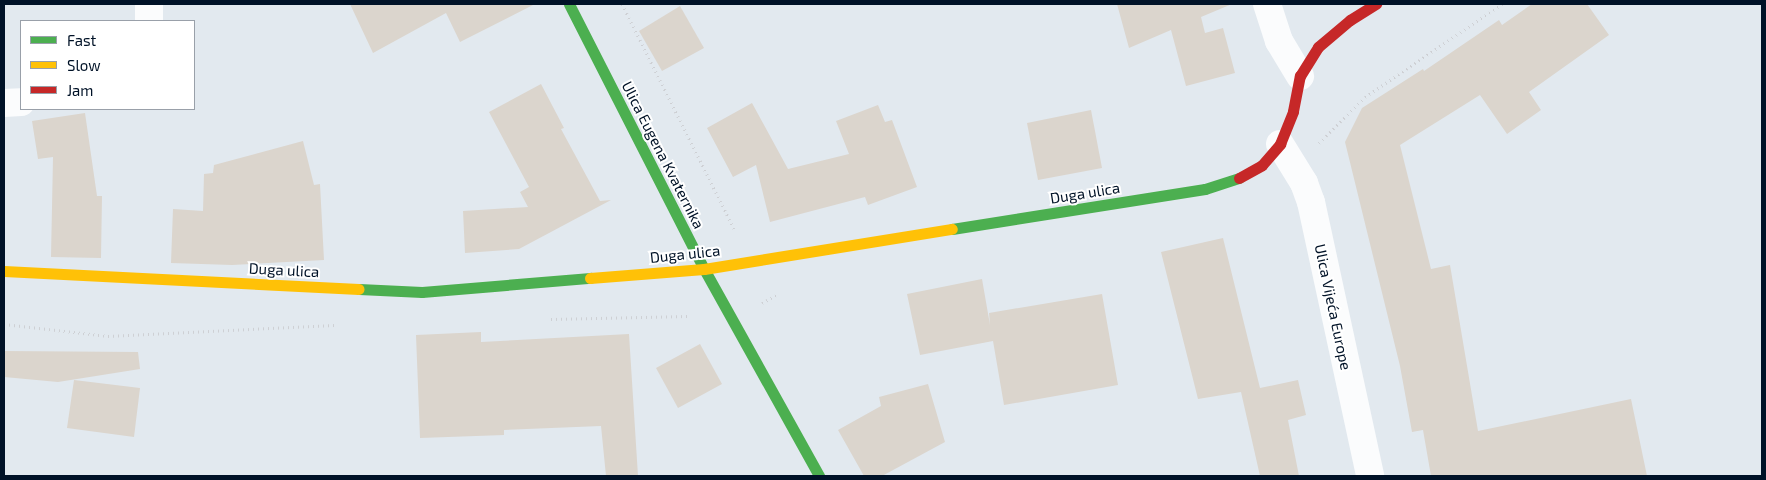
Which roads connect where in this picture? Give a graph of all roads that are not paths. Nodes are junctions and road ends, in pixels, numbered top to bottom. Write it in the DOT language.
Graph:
graph roads {
  1 [pos="150,4"];
  2 [pos="569,4"];
  3 [pos="1267,4"];
  4 [pos="1376,4"];
  5 [pos="149,20"];
  6 [pos="1300,76"];
  7 [pos="20,102"];
  8 [pos="4,103"];
  9 [pos="1280,144"];
  10 [pos="704,268"];
  11 [pos="4,271"];
  12 [pos="819,476"];
  13 [pos="1370,476"];
  1 -- 5 [label="street"];
  2 -- 10 [label="main road, Ulica Eugena Kvaternika"];
  3 -- 6 [label="street"];
  4 -- 6 [label="main road, Duga ulica"];
  6 -- 9 [label="main road, Duga ulica"];
  7 -- 8 [label="street"];
  9 -- 10 [label="main road, Duga ulica"];
  9 -- 13 [label="street, Ulica Vijeća Europe"];
  10 -- 11 [label="main road, Duga ulica"];
  10 -- 12 [label="main road, Ulica Eugena Kvaternika"];
}
